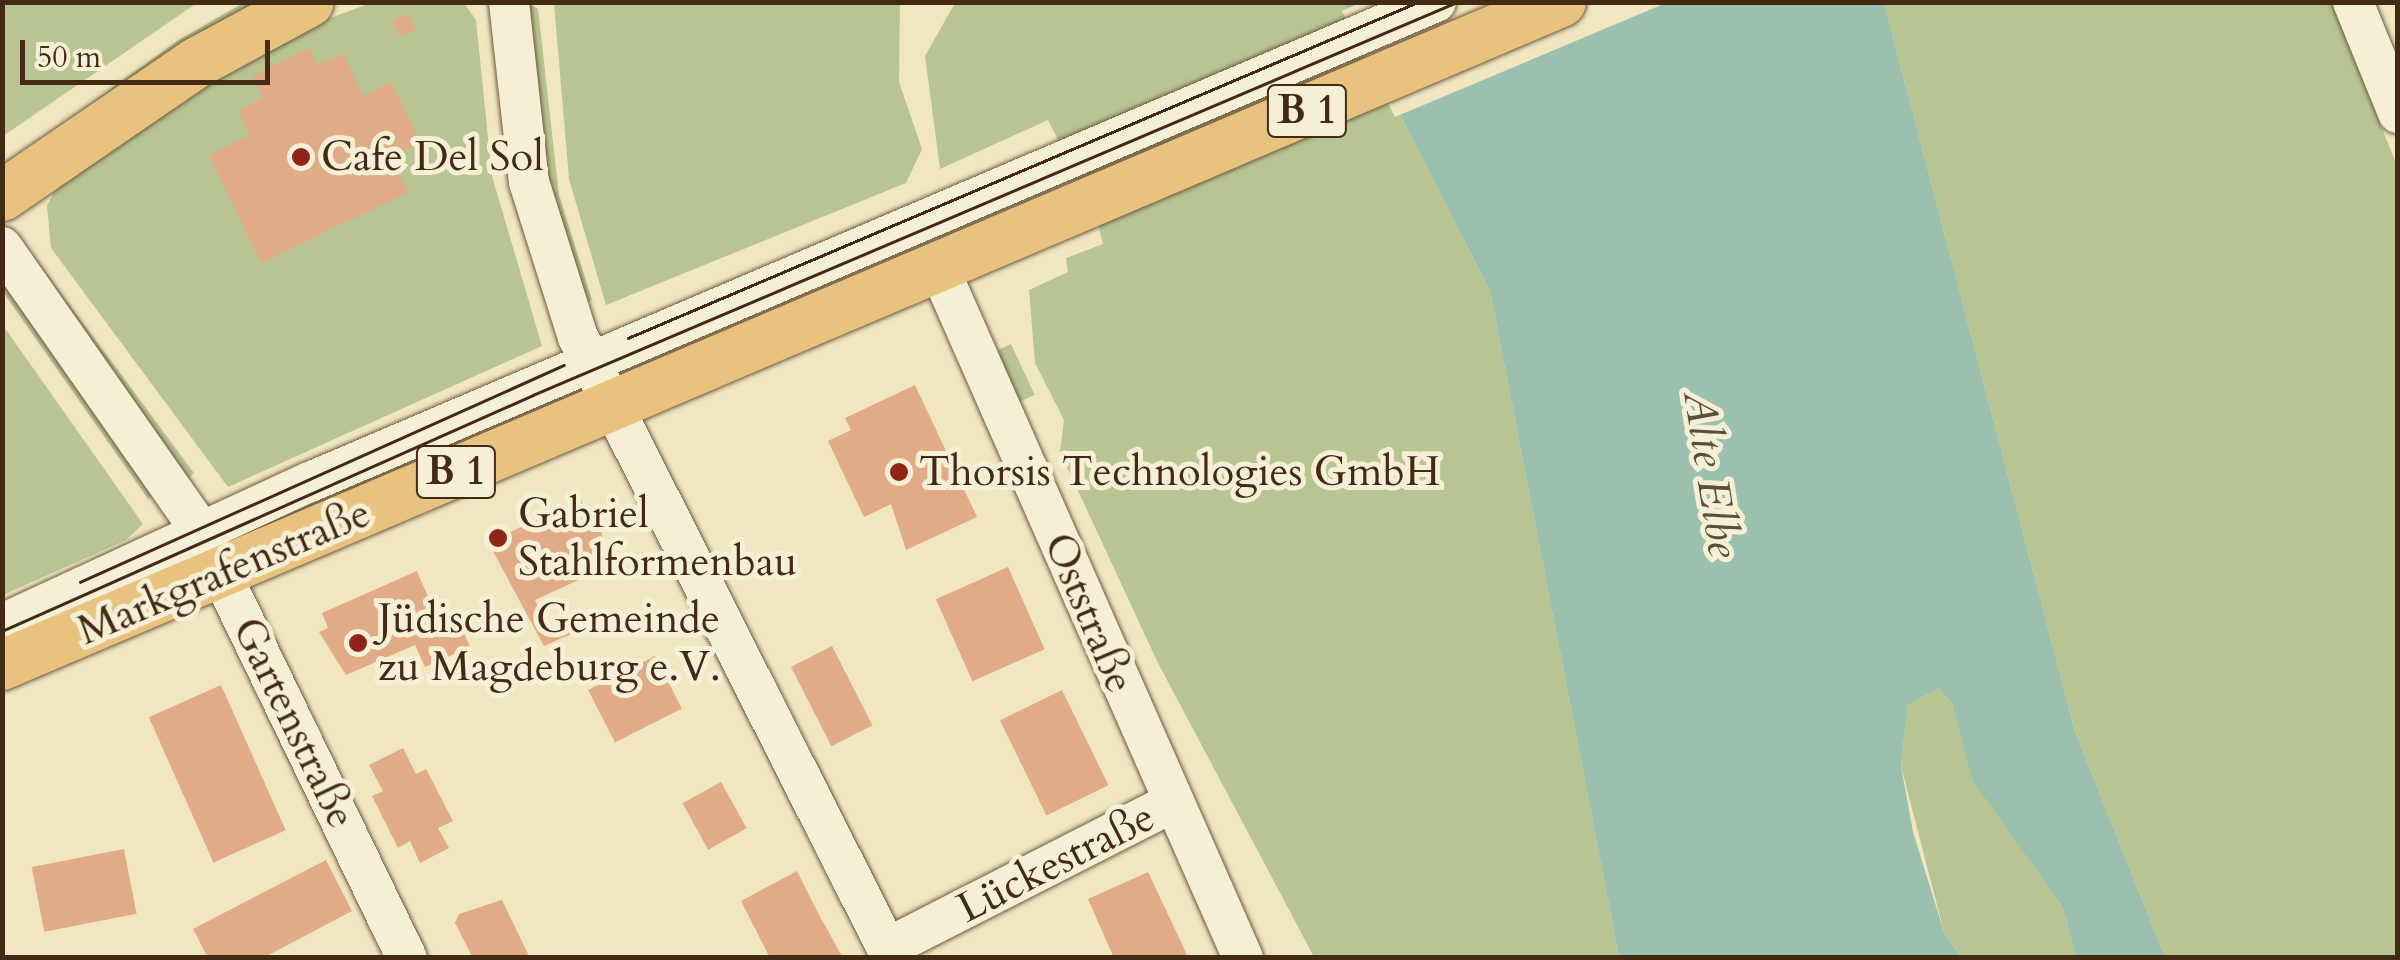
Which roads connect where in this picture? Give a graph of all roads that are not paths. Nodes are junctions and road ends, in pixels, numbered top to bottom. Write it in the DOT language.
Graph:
graph roads {
  1 [pos="310,2"];
  2 [pos="509,2"];
  3 [pos="1436,2"];
  4 [pos="1561,2"];
  5 [pos="2353,2"];
  6 [pos="2398,113"];
  7 [pos="2,196"];
  8 [pos="2,247"];
  9 [pos="938,266"];
  10 [pos="599,384"];
  11 [pos="212,556"];
  12 [pos="2,624"];
  13 [pos="2,665"];
  14 [pos="1170,804"];
  15 [pos="393,952"];
  16 [pos="890,953"];
  17 [pos="1243,958"];
  1 -- 7 [label="main road"];
  2 -- 10 [label="street"];
  3 -- 10 [label="street"];
  4 -- 9 [label="main road, B 1"];
  5 -- 6 [label="street"];
  8 -- 11 [label="street, Gartenstraße"];
  9 -- 10 [label="main road, B 1"];
  9 -- 14 [label="street, Oststraße"];
  10 -- 11 [label="main road, Markgrafenstraße / B 1"];
  10 -- 16 [label="street"];
  11 -- 12 [label="street"];
  11 -- 13 [label="main road, Markgrafenstraße / B 1"];
  11 -- 15 [label="street, Gartenstraße"];
  14 -- 16 [label="street, Lückestraße"];
  14 -- 17 [label="street, Oststraße"];
}
